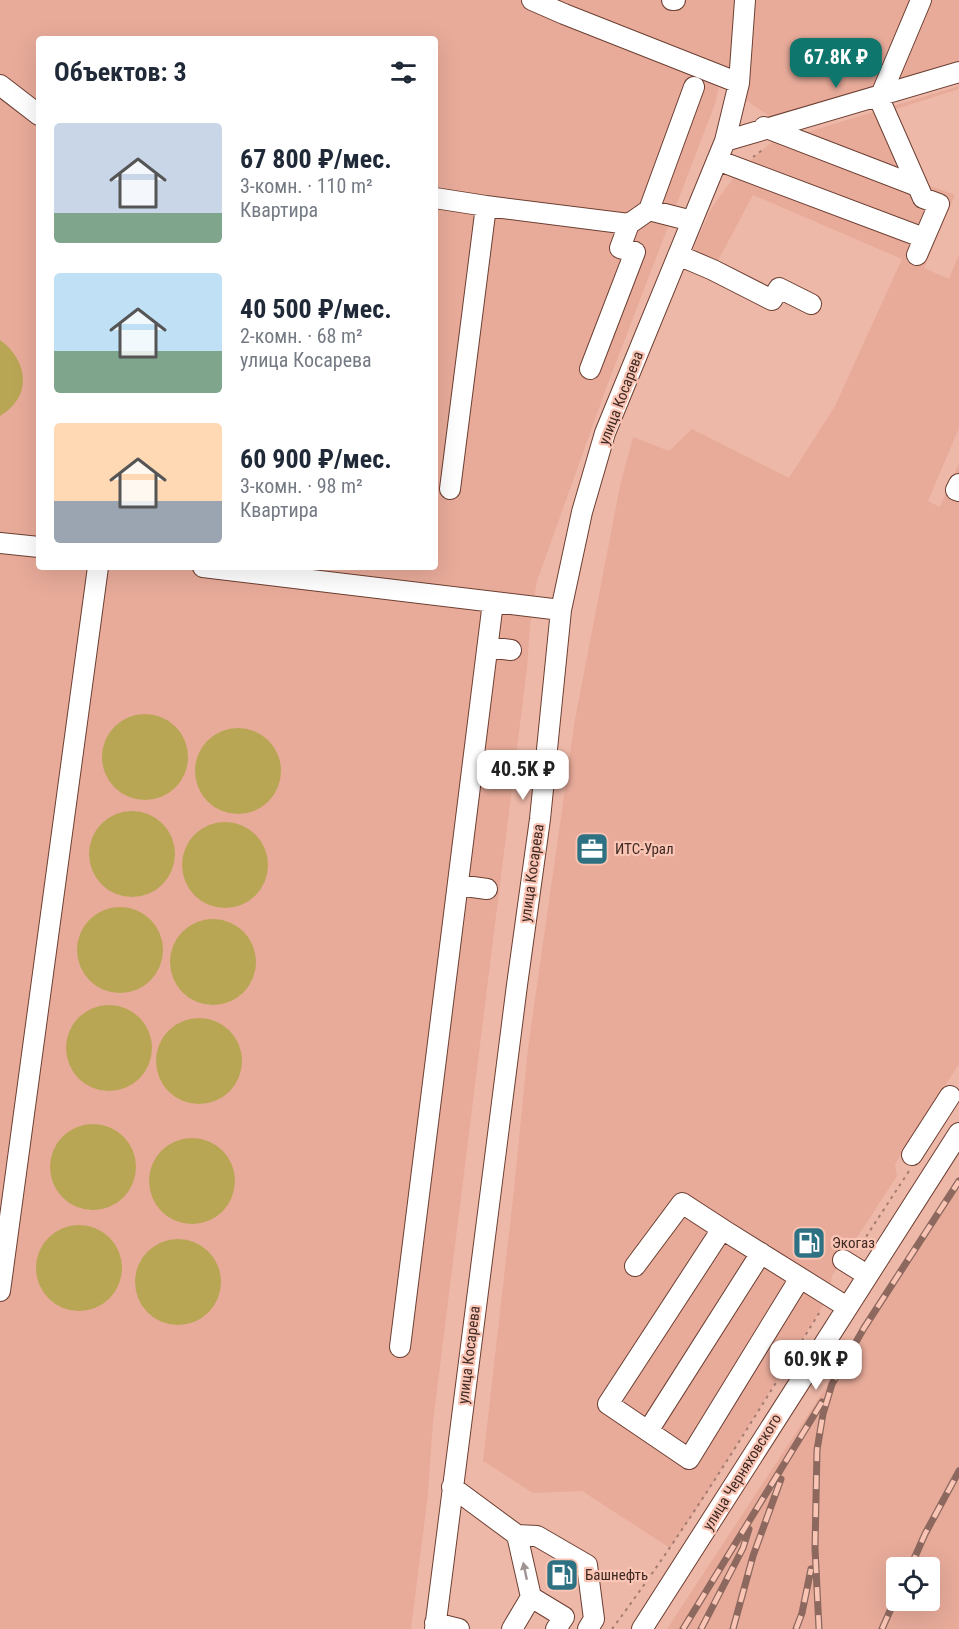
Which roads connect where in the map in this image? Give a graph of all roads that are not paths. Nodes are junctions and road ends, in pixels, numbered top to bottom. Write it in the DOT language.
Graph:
graph roads {
  1 [pos="532,0"];
  2 [pos="745,0"];
  3 [pos="921,0"];
  4 [pos="959,72"];
  5 [pos="739,83"];
  6 [pos="0,85"];
  7 [pos="694,87"];
  8 [pos="879,96"];
  9 [pos="36,113"];
  10 [pos="764,127"];
  11 [pos="724,141"];
  12 [pos="717,160"];
  13 [pos="917,186"];
  14 [pos="438,198"];
  15 [pos="486,206"];
  16 [pos="649,210"];
  17 [pos="692,221"];
  18 [pos="629,224"];
  19 [pos="678,255"];
  20 [pos="811,304"];
  21 [pos="590,369"];
  22 [pos="959,484"];
  23 [pos="450,489"];
  24 [pos="959,491"];
  25 [pos="0,543"];
  26 [pos="36,547"];
  27 [pos="98,570"];
  28 [pos="252,570"];
  29 [pos="285,572"];
  30 [pos="493,602"];
  31 [pos="561,610"];
  32 [pos="488,647"];
  33 [pos="511,650"];
  34 [pos="458,885"];
  35 [pos="487,889"];
  36 [pos="950,1096"];
  37 [pos="959,1133"];
  38 [pos="935,1171"];
  39 [pos="722,1228"];
  40 [pos="761,1253"];
  41 [pos="846,1262"];
  42 [pos="635,1266"];
  43 [pos="867,1275"];
  44 [pos="800,1278"];
  45 [pos="0,1291"];
  46 [pos="847,1306"];
  47 [pos="400,1347"];
  48 [pos="648,1431"];
  49 [pos="452,1487"];
  50 [pos="517,1535"];
  51 [pos="531,1597"];
  52 [pos="435,1626"];
  53 [pos="459,1629"];
  54 [pos="512,1629"];
  55 [pos="556,1629"];
  56 [pos="588,1629"];
  57 [pos="642,1629"];
  1 -- 5 [label="street"];
  2 -- 5 [label="street, улица Косарева"];
  3 -- 8 [label="street"];
  4 -- 8 [label="street"];
  5 -- 11 [label="street, улица Косарева"];
  6 -- 9 [label="street"];
  7 -- 16 [label="street"];
  8 -- 10 [label="street"];
  8 -- 13 [label="street"];
  10 -- 11 [label="street"];
  10 -- 13 [label="street"];
  11 -- 12 [label="street, улица Косарева"];
  12 -- 13 [label="street"];
  12 -- 17 [label="street, улица Косарева"];
  14 -- 15 [label="street"];
  15 -- 18 [label="street"];
  15 -- 23 [label="street"];
  16 -- 17 [label="street"];
  16 -- 18 [label="street"];
  17 -- 19 [label="street, улица Косарева"];
  18 -- 21 [label="street"];
  19 -- 20 [label="street"];
  19 -- 31 [label="street, улица Косарева"];
  22 -- 24 [label="street"];
  25 -- 26 [label="street"];
  27 -- 45 [label="street"];
  28 -- 29 [label="street"];
  29 -- 30 [label="street"];
  30 -- 31 [label="street"];
  30 -- 32 [label="street"];
  31 -- 49 [label="street, улица Косарева"];
  32 -- 33 [label="street"];
  32 -- 34 [label="street"];
  34 -- 35 [label="street"];
  34 -- 47 [label="street"];
  36 -- 38 [label="street"];
  37 -- 38 [label="street, улица Черняховского"];
  38 -- 43 [label="street, улица Черняховского"];
  39 -- 40 [label="street"];
  39 -- 42 [label="street"];
  39 -- 48 [label="street"];
  40 -- 44 [label="street"];
  40 -- 48 [label="street"];
  41 -- 43 [label="street"];
  43 -- 46 [label="street, улица Черняховского"];
  44 -- 46 [label="street"];
  44 -- 48 [label="street"];
  46 -- 57 [label="street, улица Черняховского"];
  49 -- 50 [label="street"];
  49 -- 52 [label="street, улица Косарева"];
  51 -- 50 [label="street, one-way"];
  50 -- 56 [label="street"];
  51 -- 54 [label="street"];
  51 -- 55 [label="street"];
  52 -- 53 [label="street"];
}
